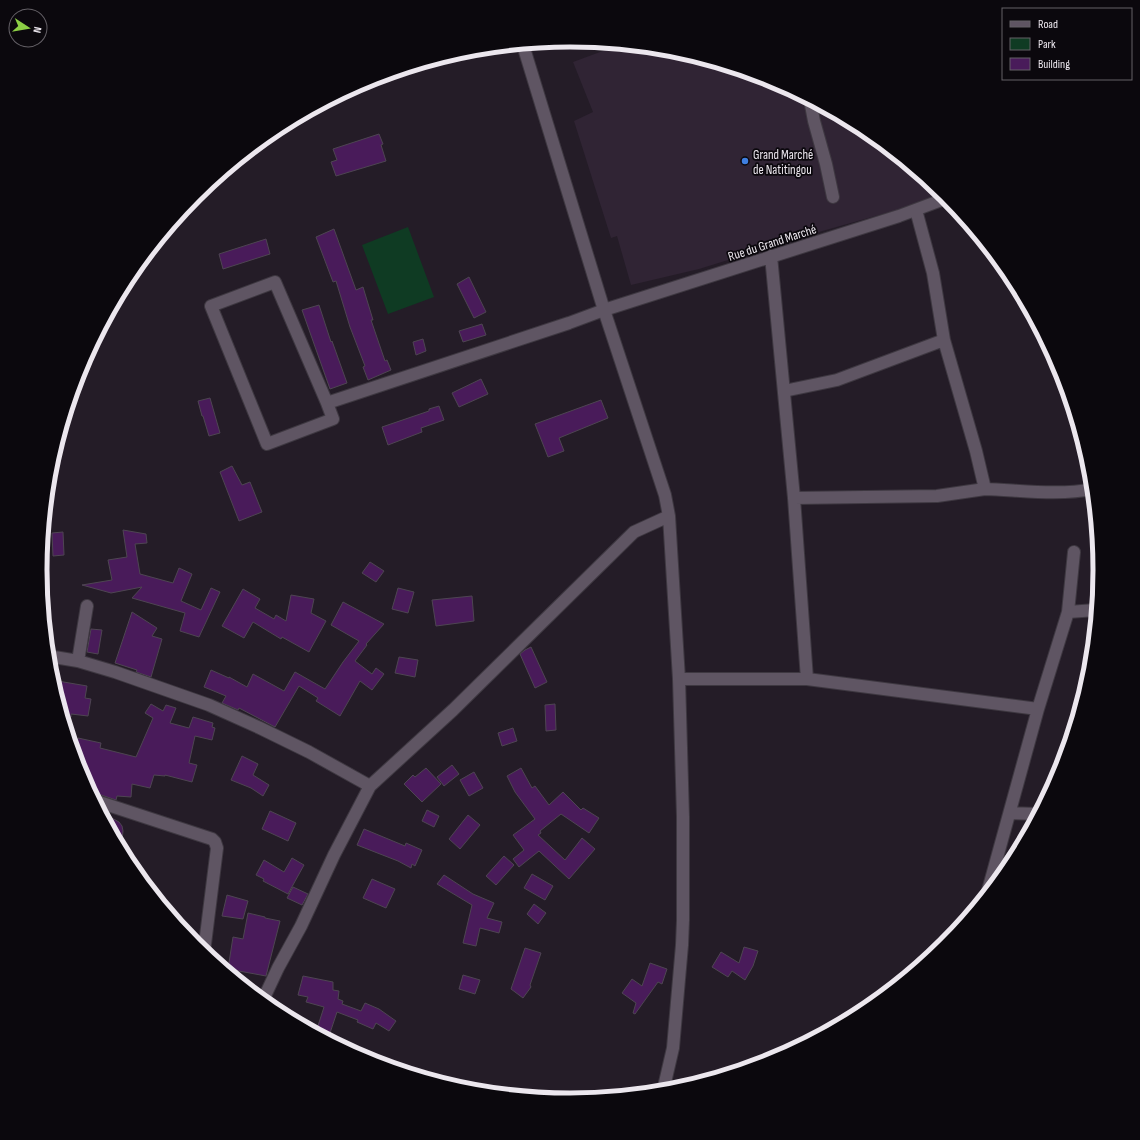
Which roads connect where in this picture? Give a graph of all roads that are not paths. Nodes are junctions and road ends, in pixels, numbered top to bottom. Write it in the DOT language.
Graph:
graph roads {
  1 [pos="524,49"];
  2 [pos="811,106"];
  3 [pos="833,198"];
  4 [pos="940,201"];
  5 [pos="916,210"];
  6 [pos="771,256"];
  7 [pos="604,310"];
  8 [pos="944,340"];
  9 [pos="784,391"];
  10 [pos="327,404"];
  11 [pos="985,489"];
  12 [pos="1087,490"];
  13 [pos="794,498"];
  14 [pos="669,516"];
  15 [pos="1074,552"];
  16 [pos="87,606"];
  17 [pos="1091,610"];
  18 [pos="1068,612"];
  19 [pos="54,657"];
  20 [pos="78,661"];
  21 [pos="679,679"];
  22 [pos="807,679"];
  23 [pos="1038,709"];
  24 [pos="370,786"];
  25 [pos="102,803"];
  26 [pos="1010,813"];
  27 [pos="1032,814"];
  28 [pos="990,881"];
  29 [pos="205,945"];
  30 [pos="265,995"];
  31 [pos="665,1084"];
  1 -- 7 [label="street"];
  2 -- 3 [label="street"];
  4 -- 5 [label="street, Rue du Grand Marché"];
  5 -- 6 [label="street, Rue du Grand Marché"];
  5 -- 8 [label="street"];
  6 -- 7 [label="street, Rue du Grand Marché"];
  6 -- 9 [label="street"];
  7 -- 10 [label="street, Rue du Grand Marché"];
  7 -- 14 [label="street"];
  8 -- 9 [label="street"];
  8 -- 11 [label="street"];
  9 -- 13 [label="street"];
  10 -- 10 [label="street"];
  11 -- 12 [label="street"];
  11 -- 13 [label="street"];
  13 -- 22 [label="street"];
  14 -- 21 [label="street"];
  14 -- 24 [label="street"];
  15 -- 18 [label="street"];
  16 -- 20 [label="street"];
  17 -- 18 [label="street"];
  18 -- 23 [label="street"];
  19 -- 20 [label="street"];
  20 -- 24 [label="street"];
  21 -- 22 [label="street"];
  21 -- 31 [label="street"];
  22 -- 23 [label="street"];
  23 -- 26 [label="street"];
  24 -- 30 [label="street"];
  25 -- 29 [label="street"];
  26 -- 27 [label="street"];
  26 -- 28 [label="street"];
}
